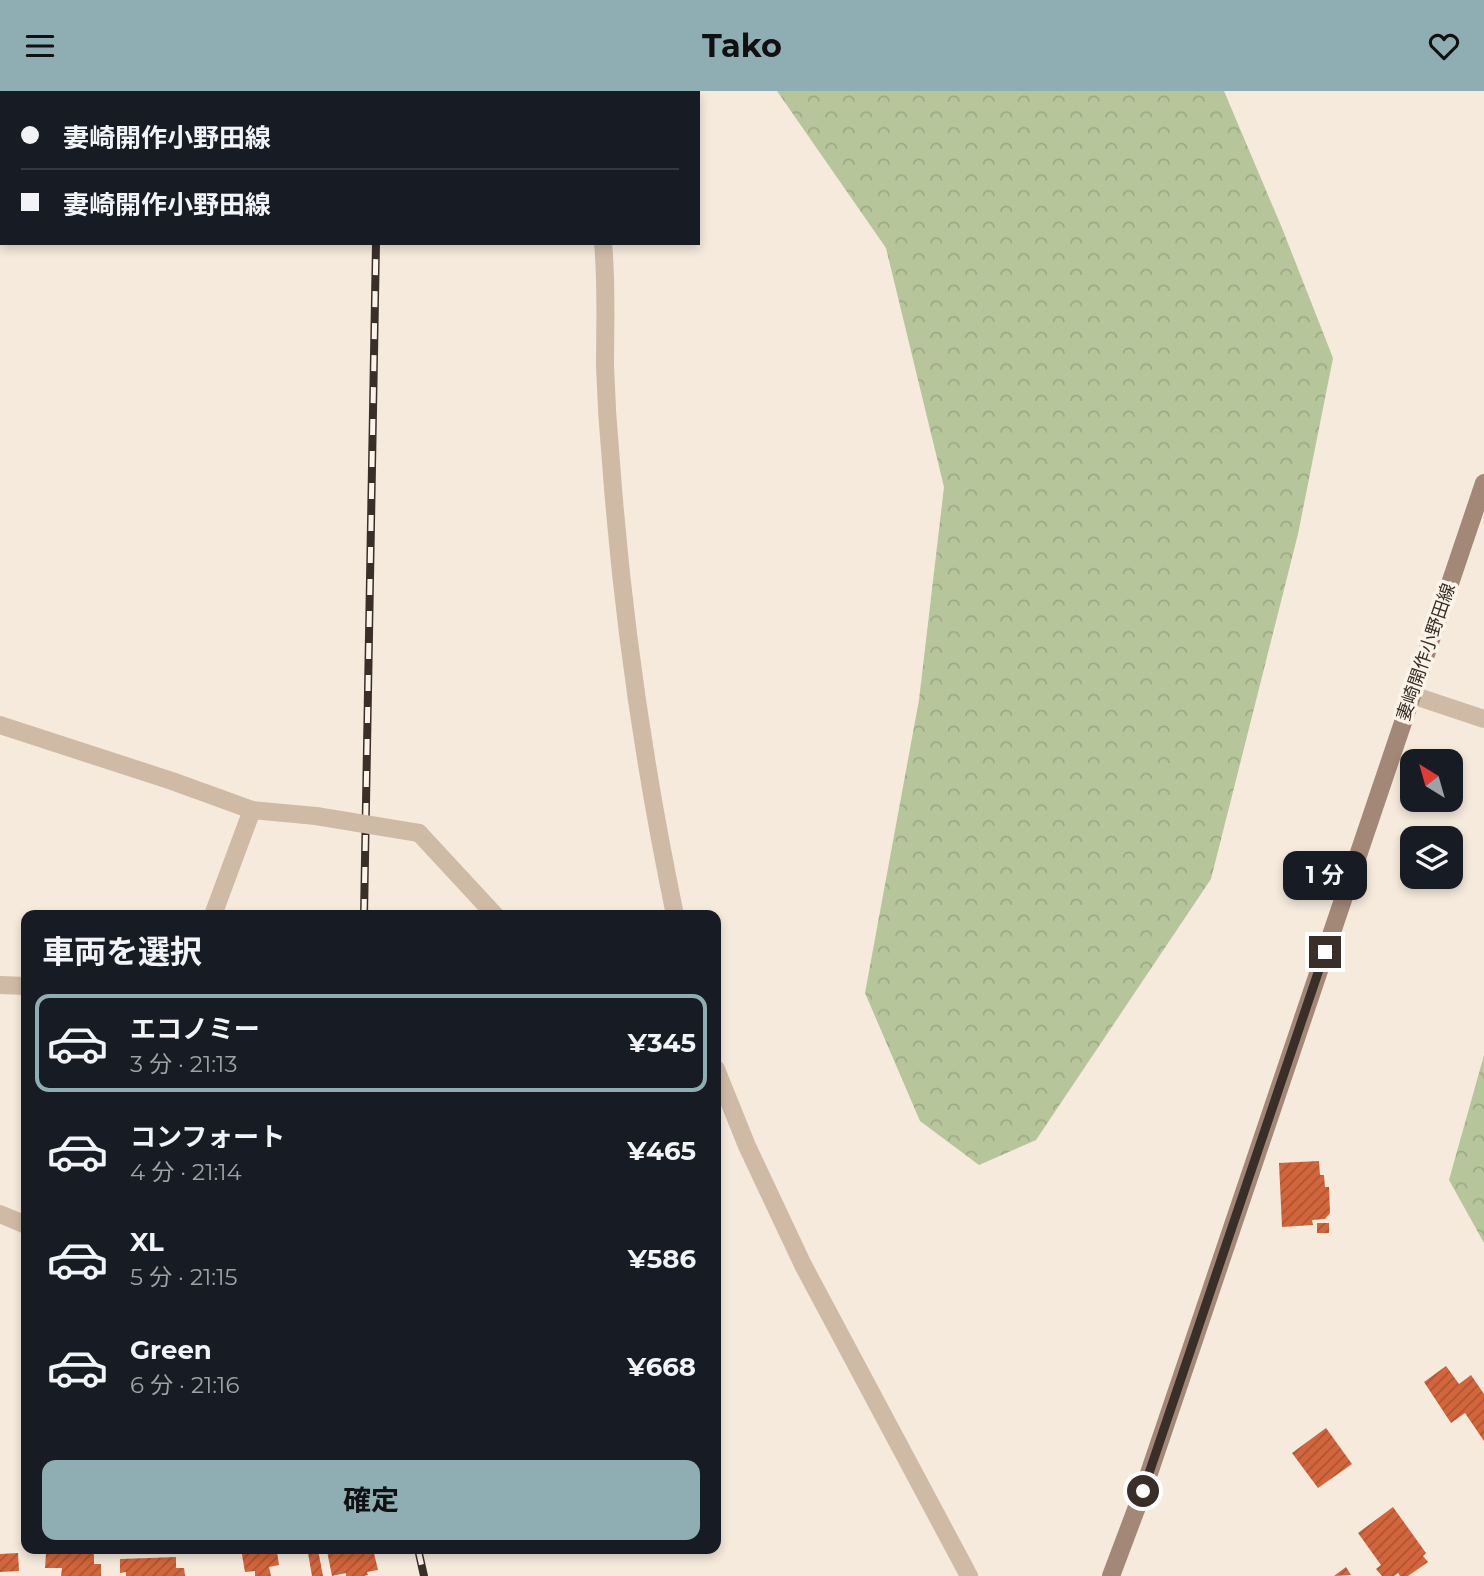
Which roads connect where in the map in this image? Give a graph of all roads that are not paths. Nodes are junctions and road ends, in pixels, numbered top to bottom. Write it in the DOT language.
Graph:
graph roads {
  1 [pos="603,245"];
  2 [pos="1484,483"];
  3 [pos="1412,695"];
  4 [pos="1484,719"];
  5 [pos="0,725"];
  6 [pos="252,810"];
  7 [pos="215,910"];
  8 [pos="490,910"];
  9 [pos="674,910"];
  10 [pos="0,985"];
  11 [pos="21,986"];
  12 [pos="721,1092"];
  13 [pos="0,1214"];
  14 [pos="21,1223"];
  15 [pos="969,1576"];
  16 [pos="1111,1576"];
  1 -- 9 [label="street"];
  2 -- 3 [label="main road, 妻崎開作小野田線"];
  3 -- 4 [label="street"];
  3 -- 16 [label="main road, 妻崎開作小野田線"];
  5 -- 6 [label="street"];
  6 -- 7 [label="street"];
  6 -- 8 [label="street, bridge"];
  10 -- 11 [label="street"];
  12 -- 15 [label="street"];
  13 -- 14 [label="street"];
}
